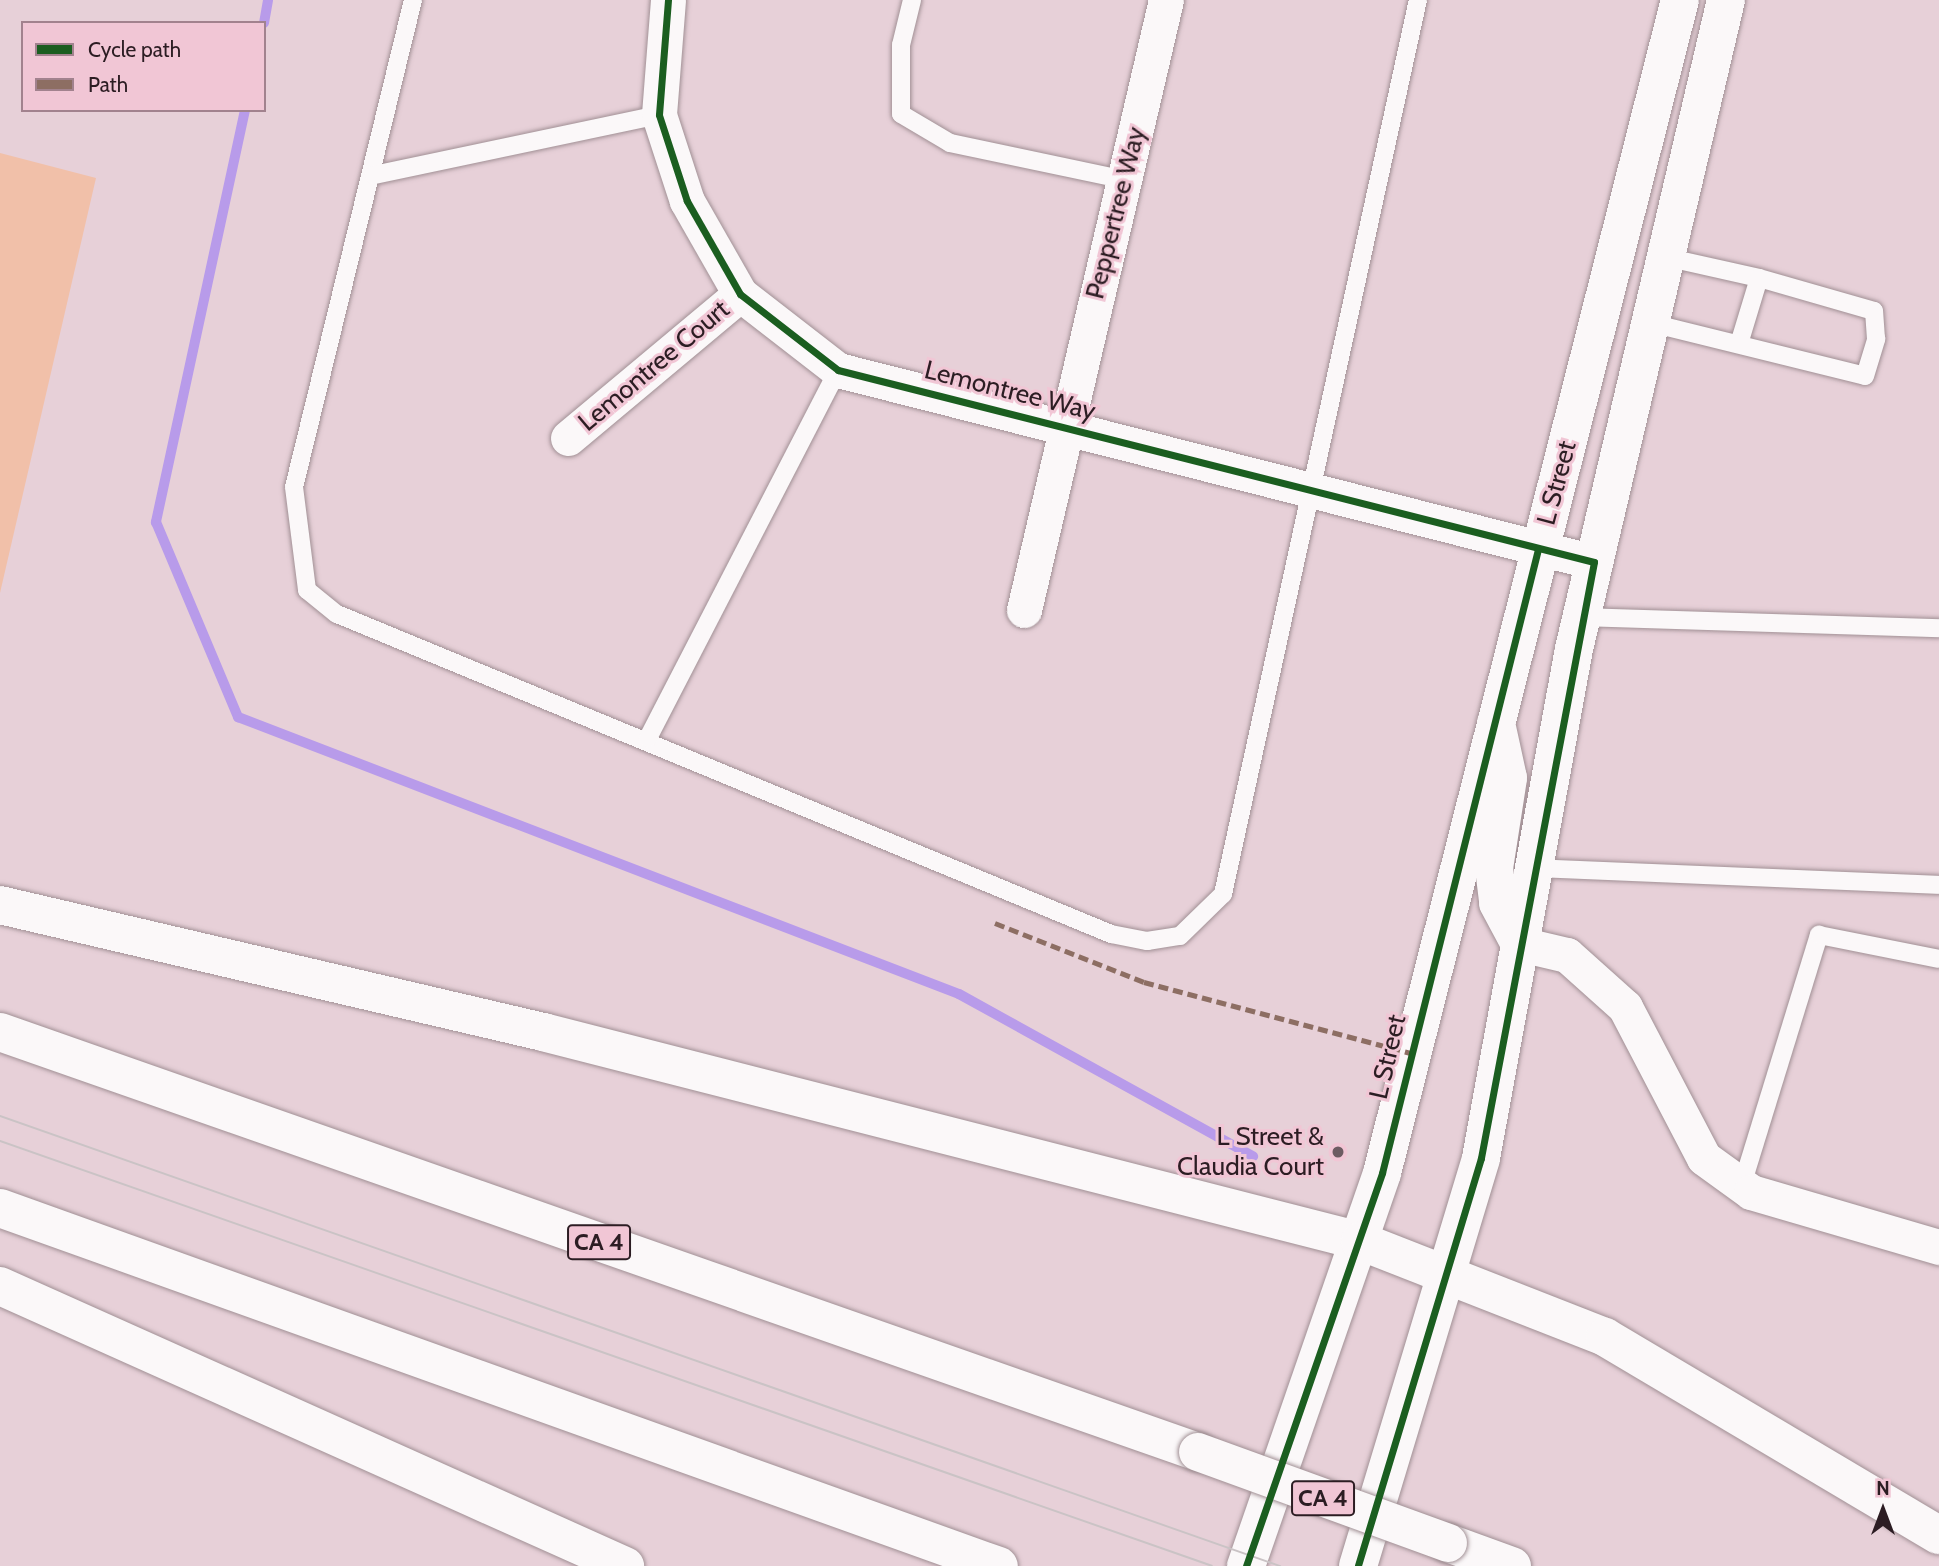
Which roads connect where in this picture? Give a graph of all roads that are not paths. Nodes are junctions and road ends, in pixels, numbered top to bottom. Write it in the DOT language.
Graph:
graph roads {
  1 [pos="413,0"];
  2 [pos="668,0"];
  3 [pos="912,0"];
  4 [pos="1166,0"];
  5 [pos="1419,0"];
  6 [pos="1680,0"];
  7 [pos="1726,0"];
  8 [pos="659,115"];
  9 [pos="374,175"];
  10 [pos="1125,180"];
  11 [pos="1665,257"];
  12 [pos="1759,278"];
  13 [pos="740,294"];
  14 [pos="1651,323"];
  15 [pos="1739,344"];
  16 [pos="838,370"];
  17 [pos="1064,426"];
  18 [pos="568,438"];
  19 [pos="1310,493"];
  20 [pos="1538,549"];
  21 [pos="1594,562"];
  22 [pos="1024,610"];
  23 [pos="1581,617"];
  24 [pos="1939,628"];
  25 [pos="1494,718"];
  26 [pos="648,738"];
  27 [pos="1534,868"];
  28 [pos="1939,885"];
  29 [pos="0,905"];
  30 [pos="1520,944"];
  31 [pos="1939,959"];
  32 [pos="0,1031"];
  33 [pos="1742,1185"];
  34 [pos="0,1208"];
  35 [pos="1360,1241"];
  36 [pos="1939,1247"];
  37 [pos="1447,1272"];
  38 [pos="0,1286"];
  39 [pos="1939,1535"];
  40 [pos="625,1566"];
  41 [pos="999,1566"];
  42 [pos="1246,1566"];
  43 [pos="1358,1566"];
  44 [pos="1512,1566"];
  1 -- 9 [label="lane"];
  2 -- 8 [label="street, Lemontree Way"];
  3 -- 10 [label="lane"];
  4 -- 10 [label="street, Peppertree Way"];
  5 -- 19 [label="lane"];
  6 -- 20 [label="main road, L Street"];
  7 -- 11 [label="main road, L Street"];
  8 -- 9 [label="lane"];
  8 -- 13 [label="street, Lemontree Way"];
  9 -- 26 [label="lane"];
  10 -- 17 [label="street, Peppertree Way"];
  11 -- 12 [label="lane"];
  11 -- 14 [label="main road, L Street"];
  12 -- 15 [label="lane"];
  12 -- 15 [label="lane"];
  13 -- 16 [label="street, Lemontree Way"];
  13 -- 18 [label="street, Lemontree Court"];
  14 -- 15 [label="lane"];
  14 -- 21 [label="main road, L Street"];
  16 -- 17 [label="street, Lemontree Way"];
  16 -- 26 [label="lane"];
  17 -- 19 [label="street, Lemontree Way"];
  17 -- 22 [label="street, Peppertree Way"];
  19 -- 20 [label="street, Lemontree Way"];
  19 -- 26 [label="lane"];
  20 -- 21 [label="street, Lemontree Way"];
  20 -- 25 [label="main road, L Street"];
  21 -- 23 [label="main road, L Street"];
  23 -- 24 [label="lane"];
  23 -- 27 [label="main road, L Street"];
  25 -- 30 [label="main road"];
  25 -- 35 [label="main road, L Street"];
  27 -- 28 [label="lane"];
  27 -- 30 [label="main road, L Street"];
  29 -- 35 [label="main road"];
  30 -- 33 [label="street"];
  30 -- 37 [label="main road, L Street"];
  31 -- 33 [label="lane"];
  32 -- 44 [label="main road, CA 4, bridge"];
  33 -- 36 [label="street"];
  34 -- 41 [label="main road"];
  35 -- 37 [label="main road"];
  35 -- 42 [label="main road, L Street"];
  37 -- 39 [label="main road"];
  37 -- 43 [label="main road, L Street"];
  38 -- 40 [label="main road"];
}
